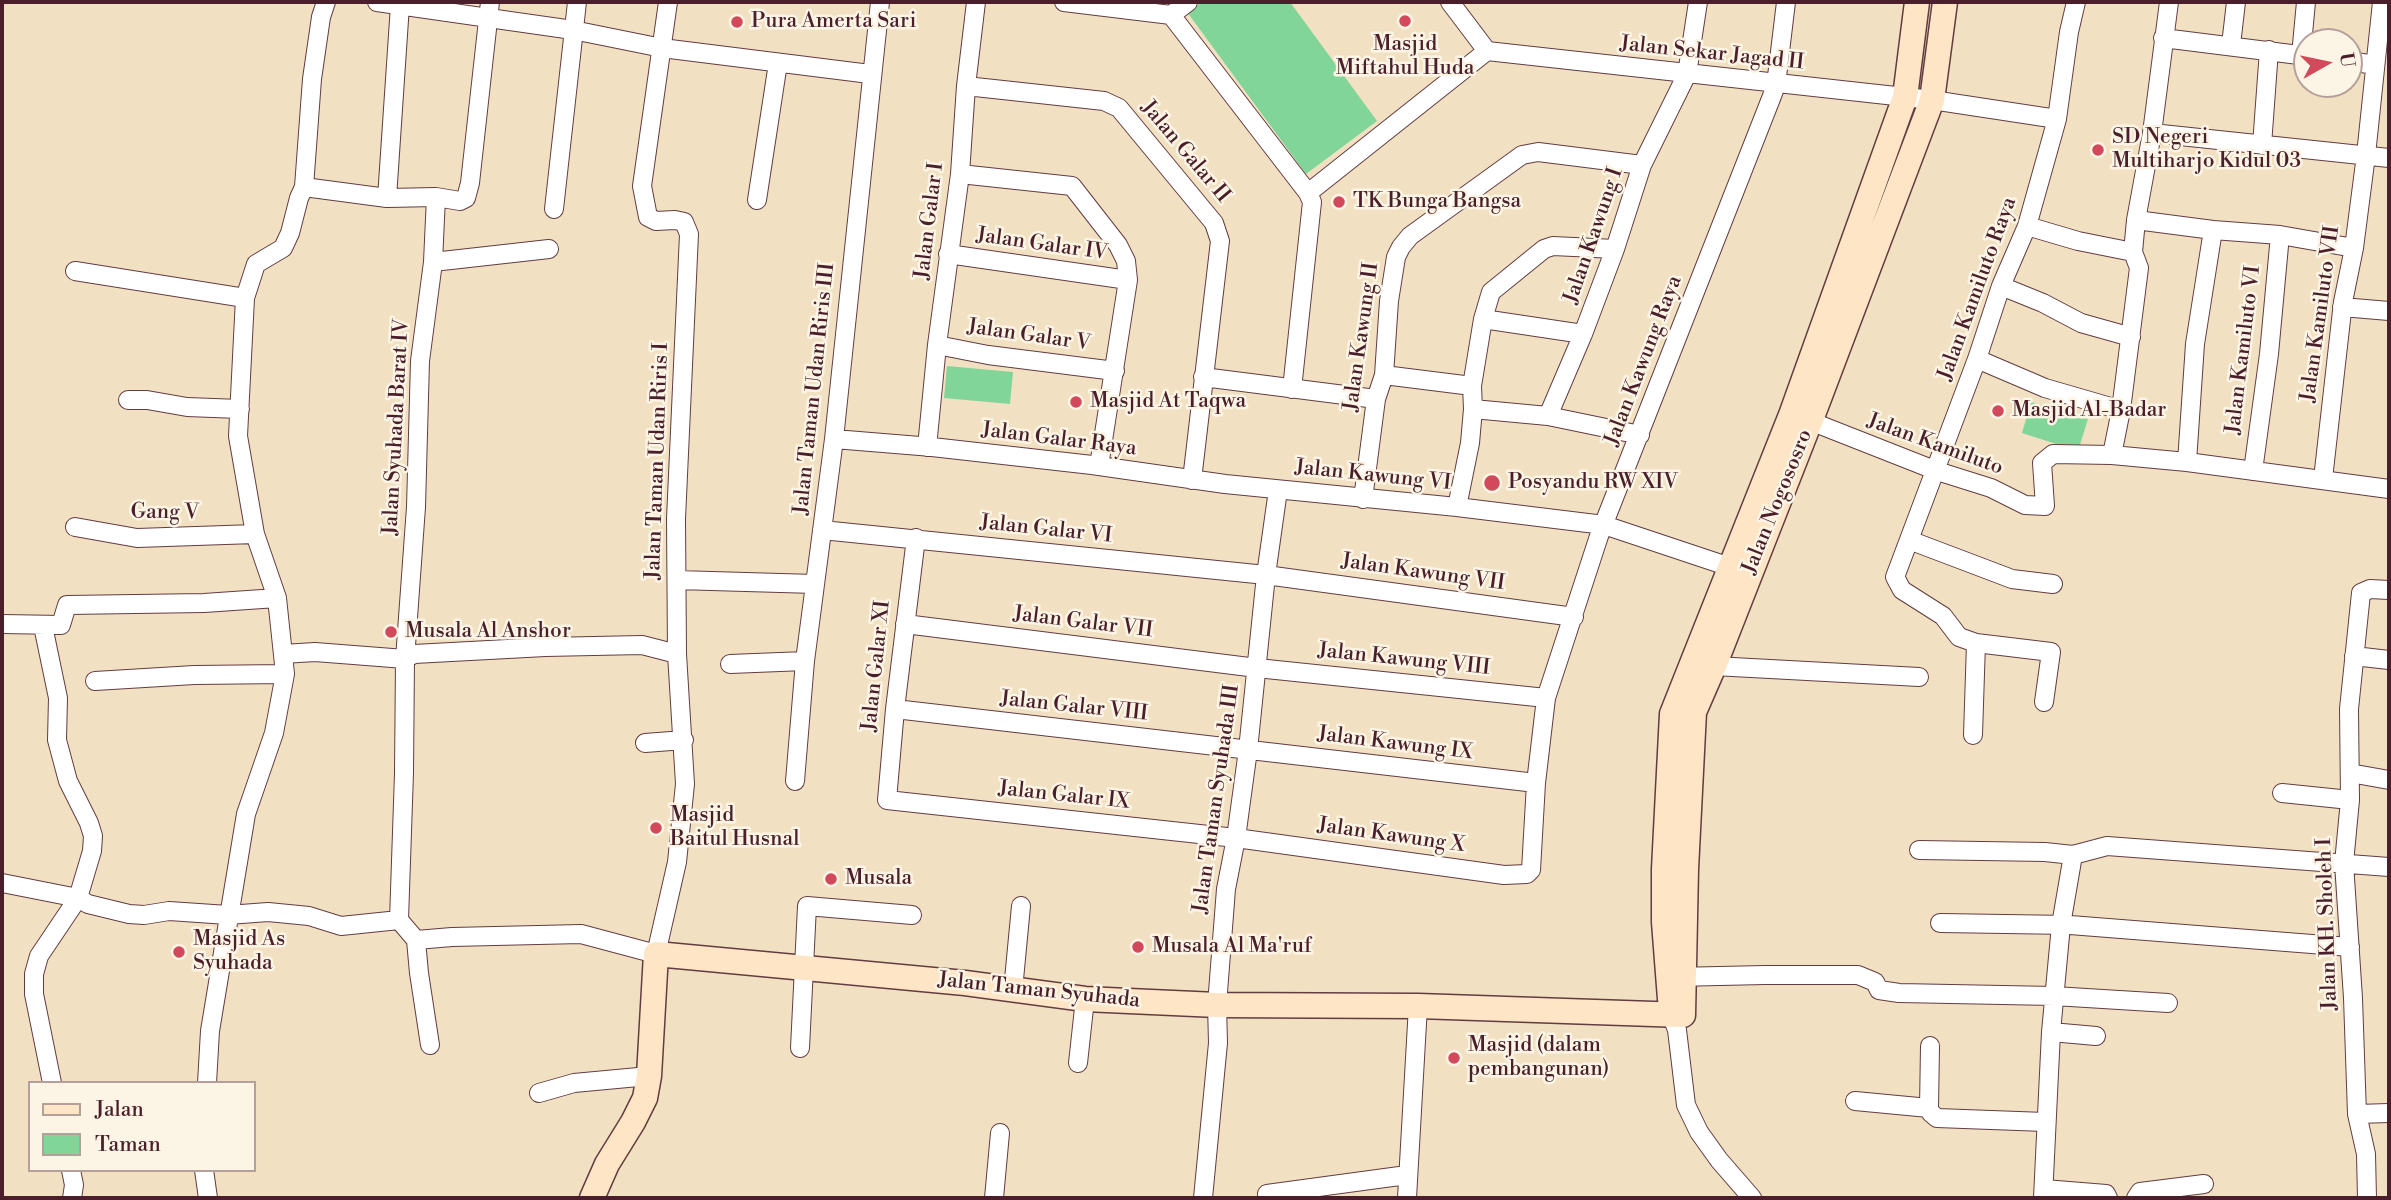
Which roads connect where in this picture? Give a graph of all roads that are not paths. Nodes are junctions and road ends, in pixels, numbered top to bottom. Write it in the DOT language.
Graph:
graph roads {
  1 [pos="326,2"];
  2 [pos="377,2"];
  3 [pos="576,2"];
  4 [pos="668,2"];
  5 [pos="880,2"];
  6 [pos="976,2"];
  7 [pos="1064,2"];
  8 [pos="1188,2"];
  9 [pos="1450,2"];
  10 [pos="1698,2"];
  11 [pos="1786,2"];
  12 [pos="1917,2"];
  13 [pos="1945,2"];
  14 [pos="2076,2"];
  15 [pos="2236,2"];
  16 [pos="2306,2"];
  17 [pos="2382,2"];
  18 [pos="2166,3"];
  19 [pos="400,5"];
  20 [pos="489,10"];
  21 [pos="1171,15"];
  22 [pos="2305,28"];
  23 [pos="573,30"];
  24 [pos="2163,38"];
  25 [pos="2231,45"];
  26 [pos="662,48"];
  27 [pos="2269,50"];
  28 [pos="1487,51"];
  29 [pos="2293,53"];
  30 [pos="778,63"];
  31 [pos="2363,63"];
  32 [pos="2375,65"];
  33 [pos="1687,74"];
  34 [pos="870,75"];
  35 [pos="1776,85"];
  36 [pos="966,86"];
  37 [pos="1905,97"];
  38 [pos="1932,100"];
  39 [pos="2057,119"];
  40 [pos="2152,133"];
  41 [pos="2262,145"];
  42 [pos="2366,155"];
  43 [pos="2389,158"];
  44 [pos="1643,165"];
  45 [pos="960,174"];
  46 [pos="304,187"];
  47 [pos="1308,192"];
  48 [pos="436,197"];
  49 [pos="387,198"];
  50 [pos="757,200"];
  51 [pos="554,209"];
  52 [pos="2136,220"];
  53 [pos="2027,226"];
  54 [pos="2213,230"];
  55 [pos="2280,235"];
  56 [pos="2354,248"];
  57 [pos="549,249"];
  58 [pos="1615,249"];
  59 [pos="2133,252"];
  60 [pos="948,254"];
  61 [pos="433,262"];
  62 [pos="75,271"];
  63 [pos="1128,281"];
  64 [pos="2001,286"];
  65 [pos="244,298"];
  66 [pos="2342,307"];
  67 [pos="2389,311"];
  68 [pos="1483,319"];
  69 [pos="1583,334"];
  70 [pos="2132,337"];
  71 [pos="937,345"];
  72 [pos="1978,359"];
  73 [pos="1115,371"];
  74 [pos="1384,375"];
  75 [pos="1203,377"];
  76 [pos="1472,386"];
  77 [pos="1292,389"];
  78 [pos="1376,399"];
  79 [pos="128,400"];
  80 [pos="1473,409"];
  81 [pos="240,410"];
  82 [pos="2122,410"];
  83 [pos="1548,416"];
  84 [pos="1810,421"];
  85 [pos="1640,435"];
  86 [pos="834,439"];
  87 [pos="927,447"];
  88 [pos="2112,455"];
  89 [pos="2187,462"];
  90 [pos="1099,466"];
  91 [pos="1937,471"];
  92 [pos="2253,471"];
  93 [pos="2323,479"];
  94 [pos="1192,480"];
  95 [pos="2389,489"];
  96 [pos="1278,490"];
  97 [pos="1363,499"];
  98 [pos="1457,507"];
  99 [pos="1604,525"];
  100 [pos="75,527"];
  101 [pos="822,530"];
  102 [pos="255,534"];
  103 [pos="916,538"];
  104 [pos="1909,540"];
  105 [pos="1740,570"];
  106 [pos="1266,575"];
  107 [pos="677,580"];
  108 [pos="816,583"];
  109 [pos="2053,584"];
  110 [pos="2389,590"];
  111 [pos="277,598"];
  112 [pos="1573,617"];
  113 [pos="2,624"];
  114 [pos="905,624"];
  115 [pos="49,625"];
  116 [pos="1976,643"];
  117 [pos="677,653"];
  118 [pos="283,654"];
  119 [pos="2354,656"];
  120 [pos="405,659"];
  121 [pos="2389,660"];
  122 [pos="805,661"];
  123 [pos="730,664"];
  124 [pos="1714,666"];
  125 [pos="1257,668"];
  126 [pos="285,674"];
  127 [pos="1919,677"];
  128 [pos="95,681"];
  129 [pos="1546,698"];
  130 [pos="2044,702"];
  131 [pos="895,709"];
  132 [pos="1973,735"];
  133 [pos="684,740"];
  134 [pos="645,743"];
  135 [pos="1248,750"];
  136 [pos="2350,773"];
  137 [pos="795,780"];
  138 [pos="2389,780"];
  139 [pos="1536,783"];
  140 [pos="2282,793"];
  141 [pos="887,800"];
  142 [pos="2350,800"];
  143 [pos="1234,850"];
  144 [pos="1919,850"];
  145 [pos="2073,855"];
  146 [pos="1532,863"];
  147 [pos="2344,863"];
  148 [pos="2389,867"];
  149 [pos="1675,869"];
  150 [pos="2,883"];
  151 [pos="83,901"];
  152 [pos="1021,906"];
  153 [pos="228,915"];
  154 [pos="912,915"];
  155 [pos="399,920"];
  156 [pos="1940,923"];
  157 [pos="2061,925"];
  158 [pos="416,940"];
  159 [pos="2350,947"];
  160 [pos="656,954"];
  161 [pos="805,967"];
  162 [pos="1677,977"];
  163 [pos="1013,990"];
  164 [pos="2054,996"];
  165 [pos="1085,999"];
  166 [pos="2168,1003"];
  167 [pos="1217,1005"];
  168 [pos="1418,1006"];
  169 [pos="1677,1020"];
  170 [pos="2050,1032"];
  171 [pos="2096,1036"];
  172 [pos="430,1045"];
  173 [pos="1930,1046"];
  174 [pos="800,1048"];
  175 [pos="1078,1063"];
  176 [pos="649,1076"];
  177 [pos="52,1081"];
  178 [pos="207,1081"];
  179 [pos="539,1093"];
  180 [pos="1855,1101"];
  181 [pos="1929,1108"];
  182 [pos="2389,1113"];
  183 [pos="2357,1114"];
  184 [pos="2045,1122"];
  185 [pos="1000,1133"];
  186 [pos="71,1172"];
  187 [pos="204,1172"];
  188 [pos="1407,1175"];
  189 [pos="2204,1184"];
  190 [pos="1267,1194"];
  191 [pos="2044,1194"];
  192 [pos="72,1198"];
  193 [pos="208,1198"];
  194 [pos="592,1198"];
  195 [pos="994,1198"];
  196 [pos="1203,1198"];
  197 [pos="1407,1198"];
  198 [pos="1752,1198"];
  199 [pos="2108,1198"];
  200 [pos="2136,1198"];
  201 [pos="2367,1198"];
  1 -- 46 [label="street"];
  2 -- 19 [label="street"];
  3 -- 23 [label="street"];
  4 -- 26 [label="street, Jalan Taman Udan Riris I"];
  5 -- 34 [label="street, Jalan Taman Udan Riris III"];
  6 -- 36 [label="street, Jalan Galar I"];
  7 -- 21 [label="street"];
  8 -- 21 [label="street"];
  9 -- 28 [label="street"];
  10 -- 33 [label="street, Jalan Kawung I"];
  11 -- 35 [label="street, Jalan Kawung Raya"];
  12 -- 37 [label="street, Jalan Nogososro"];
  13 -- 38 [label="street, Jalan Nogososro"];
  14 -- 39 [label="street, Jalan Kamiluto Raya"];
  15 -- 25 [label="street"];
  16 -- 22 [label="street"];
  17 -- 32 [label="street, Jalan Kamiluto VII"];
  18 -- 24 [label="street"];
  19 -- 20 [label="street"];
  19 -- 49 [label="street"];
  20 -- 23 [label="street"];
  20 -- 48 [label="street"];
  21 -- 47 [label="street"];
  23 -- 26 [label="street"];
  23 -- 51 [label="street"];
  24 -- 25 [label="street"];
  24 -- 40 [label="street"];
  25 -- 27 [label="street"];
  26 -- 30 [label="street"];
  26 -- 107 [label="street, Jalan Taman Udan Riris I"];
  27 -- 29 [label="street"];
  27 -- 41 [label="street"];
  28 -- 33 [label="street, Jalan Sekar Jagad II"];
  28 -- 47 [label="street"];
  30 -- 34 [label="street"];
  30 -- 50 [label="street"];
  31 -- 32 [label="street"];
  32 -- 42 [label="street, Jalan Kamiluto VII"];
  33 -- 35 [label="street, Jalan Sekar Jagad II"];
  33 -- 44 [label="street, Jalan Kawung I"];
  34 -- 86 [label="street, Jalan Taman Udan Riris III"];
  35 -- 37 [label="street, Jalan Sekar Jagad II"];
  35 -- 85 [label="street, Jalan Kawung Raya"];
  36 -- 45 [label="street, Jalan Galar I"];
  36 -- 75 [label="street, Jalan Galar II"];
  37 -- 38 [label="street, Jalan Sekar Jagad II"];
  37 -- 105 [label="street, Jalan Nogososro"];
  38 -- 39 [label="street"];
  38 -- 84 [label="street, Jalan Nogososro"];
  39 -- 53 [label="street, Jalan Kamiluto Raya"];
  40 -- 41 [label="street"];
  40 -- 52 [label="street"];
  41 -- 42 [label="street"];
  42 -- 43 [label="street"];
  42 -- 56 [label="street, Jalan Kamiluto VII"];
  44 -- 58 [label="street, Jalan Kawung I"];
  44 -- 74 [label="street, Jalan Kawung II"];
  45 -- 60 [label="street, Jalan Galar I"];
  45 -- 63 [label="street"];
  46 -- 49 [label="street"];
  46 -- 65 [label="street"];
  47 -- 77 [label="street"];
  48 -- 49 [label="street"];
  48 -- 61 [label="street, Jalan Syuhada Barat IV"];
  52 -- 54 [label="street"];
  52 -- 59 [label="street"];
  53 -- 59 [label="street"];
  53 -- 64 [label="street, Jalan Kamiluto Raya"];
  54 -- 55 [label="street"];
  54 -- 89 [label="street"];
  55 -- 56 [label="street"];
  55 -- 92 [label="street, Jalan Kamiluto VI"];
  56 -- 66 [label="street, Jalan Kamiluto VII"];
  57 -- 61 [label="street"];
  58 -- 68 [label="street"];
  58 -- 69 [label="street, Jalan Kawung I"];
  59 -- 70 [label="street"];
  60 -- 63 [label="street, Jalan Galar IV"];
  60 -- 71 [label="street, Jalan Galar I"];
  61 -- 120 [label="street, Jalan Syuhada Barat IV"];
  62 -- 65 [label="street"];
  63 -- 73 [label="street"];
  64 -- 70 [label="street"];
  64 -- 72 [label="street, Jalan Kamiluto Raya"];
  65 -- 81 [label="street"];
  66 -- 67 [label="street"];
  66 -- 93 [label="street, Jalan Kamiluto VII"];
  68 -- 69 [label="street"];
  68 -- 76 [label="street"];
  69 -- 83 [label="street, Jalan Kawung I"];
  70 -- 82 [label="street"];
  71 -- 73 [label="street, Jalan Galar V"];
  71 -- 87 [label="street, Jalan Galar I"];
  72 -- 82 [label="street"];
  72 -- 91 [label="street, Jalan Kamiluto Raya"];
  73 -- 90 [label="street"];
  74 -- 76 [label="street"];
  74 -- 78 [label="street, Jalan Kawung II"];
  75 -- 77 [label="street"];
  75 -- 94 [label="street, Jalan Galar II"];
  76 -- 80 [label="street"];
  77 -- 78 [label="street"];
  78 -- 97 [label="street, Jalan Kawung II"];
  79 -- 81 [label="street"];
  80 -- 83 [label="street"];
  80 -- 98 [label="street"];
  81 -- 102 [label="street"];
  82 -- 88 [label="street"];
  83 -- 85 [label="street"];
  84 -- 91 [label="street, Jalan Kamiluto"];
  84 -- 105 [label="street, Jalan Nogososro"];
  85 -- 99 [label="street, Jalan Kawung Raya"];
  86 -- 87 [label="street, Jalan Galar Raya"];
  86 -- 101 [label="street, Jalan Taman Udan Riris III"];
  87 -- 90 [label="street, Jalan Galar Raya"];
  88 -- 89 [label="street"];
  88 -- 91 [label="street, Jalan Kamiluto"];
  89 -- 92 [label="street"];
  90 -- 94 [label="street, Jalan Galar Raya"];
  91 -- 104 [label="street, Jalan Kamiluto Raya"];
  92 -- 93 [label="street"];
  93 -- 95 [label="street"];
  94 -- 96 [label="street, Jalan Galar Raya"];
  96 -- 97 [label="street, Jalan Kawung VI"];
  96 -- 106 [label="street, Jalan Taman Syuhada III"];
  97 -- 98 [label="street, Jalan Kawung VI"];
  98 -- 99 [label="street, Jalan Kawung VI"];
  99 -- 105 [label="street, Jalan Kawung VI"];
  99 -- 112 [label="street, Jalan Kawung Raya"];
  100 -- 102 [label="street, Gang V"];
  101 -- 103 [label="street, Jalan Galar VI"];
  101 -- 108 [label="street, Jalan Taman Udan Riris III"];
  102 -- 111 [label="street"];
  103 -- 106 [label="street, Jalan Galar VI"];
  103 -- 114 [label="street, Jalan Galar XI"];
  104 -- 109 [label="street"];
  104 -- 116 [label="street, Jalan Kamiluto Raya"];
  105 -- 124 [label="street, Jalan Nogososro"];
  105 -- 149 [label="street, Jalan Nogososro"];
  106 -- 112 [label="street, Jalan Kawung VII"];
  106 -- 125 [label="street, Jalan Taman Syuhada III"];
  107 -- 108 [label="street"];
  107 -- 117 [label="street, Jalan Taman Udan Riris I"];
  108 -- 122 [label="street, Jalan Taman Udan Riris III"];
  110 -- 119 [label="street, Jalan KH. Sholeh I"];
  111 -- 115 [label="street"];
  111 -- 118 [label="street"];
  112 -- 129 [label="street, Jalan Kawung Raya"];
  113 -- 115 [label="street"];
  114 -- 125 [label="street, Jalan Galar VII"];
  114 -- 131 [label="street, Jalan Galar XI"];
  115 -- 151 [label="street"];
  116 -- 130 [label="street"];
  116 -- 132 [label="street"];
  117 -- 120 [label="street"];
  117 -- 133 [label="street, Jalan Taman Udan Riris I"];
  118 -- 120 [label="street"];
  118 -- 126 [label="street"];
  119 -- 121 [label="street"];
  119 -- 136 [label="street, Jalan KH. Sholeh I"];
  120 -- 155 [label="street, Jalan Syuhada Barat IV"];
  122 -- 123 [label="street"];
  122 -- 137 [label="street, Jalan Taman Udan Riris III"];
  124 -- 127 [label="street"];
  124 -- 149 [label="street, Jalan Nogososro"];
  125 -- 129 [label="street, Jalan Kawung VIII"];
  125 -- 135 [label="street, Jalan Taman Syuhada III"];
  126 -- 128 [label="street"];
  126 -- 153 [label="street"];
  129 -- 139 [label="street, Jalan Kawung Raya"];
  131 -- 135 [label="street, Jalan Galar VIII"];
  131 -- 141 [label="street, Jalan Galar XI"];
  133 -- 134 [label="street"];
  133 -- 160 [label="street, Jalan Taman Udan Riris I"];
  135 -- 139 [label="street, Jalan Kawung IX"];
  135 -- 143 [label="street, Jalan Taman Syuhada III"];
  136 -- 138 [label="street"];
  136 -- 142 [label="street, Jalan KH. Sholeh I"];
  139 -- 146 [label="street, Jalan Kawung Raya"];
  140 -- 142 [label="street"];
  141 -- 143 [label="street, Jalan Galar IX"];
  142 -- 147 [label="street, Jalan KH. Sholeh I"];
  143 -- 146 [label="street, Jalan Kawung X"];
  143 -- 167 [label="street, Jalan Taman Syuhada III"];
  144 -- 145 [label="street"];
  145 -- 147 [label="street"];
  145 -- 157 [label="street"];
  147 -- 148 [label="street"];
  147 -- 159 [label="street, Jalan KH. Sholeh I"];
  149 -- 162 [label="street, Jalan Nogososro"];
  150 -- 151 [label="street"];
  151 -- 153 [label="street"];
  151 -- 177 [label="street"];
  152 -- 163 [label="street"];
  153 -- 155 [label="street"];
  153 -- 178 [label="street"];
  154 -- 161 [label="street"];
  155 -- 158 [label="street"];
  156 -- 157 [label="street"];
  157 -- 159 [label="street"];
  157 -- 164 [label="street"];
  158 -- 160 [label="street"];
  158 -- 172 [label="street"];
  159 -- 183 [label="street, Jalan KH. Sholeh I"];
  160 -- 161 [label="street, Jalan Taman Syuhada"];
  160 -- 176 [label="street"];
  161 -- 163 [label="street, Jalan Taman Syuhada"];
  161 -- 174 [label="street"];
  162 -- 164 [label="street"];
  162 -- 169 [label="street, Jalan Nogososro"];
  163 -- 165 [label="street, Jalan Taman Syuhada"];
  164 -- 166 [label="street"];
  164 -- 170 [label="street"];
  165 -- 167 [label="street, Jalan Taman Syuhada"];
  165 -- 175 [label="street"];
  167 -- 168 [label="street, Jalan Taman Syuhada"];
  167 -- 196 [label="street, Jalan Taman Syuhada III"];
  168 -- 169 [label="street, Jalan Taman Syuhada"];
  168 -- 188 [label="street"];
  169 -- 198 [label="street"];
  170 -- 171 [label="street"];
  170 -- 184 [label="street"];
  173 -- 181 [label="street"];
  176 -- 179 [label="street"];
  176 -- 194 [label="street"];
  180 -- 181 [label="street"];
  181 -- 184 [label="street"];
  182 -- 183 [label="street"];
  183 -- 201 [label="street, Jalan KH. Sholeh I"];
  184 -- 191 [label="street"];
  185 -- 195 [label="street"];
  186 -- 192 [label="street"];
  187 -- 193 [label="street"];
  188 -- 190 [label="street"];
  188 -- 197 [label="street"];
  189 -- 200 [label="street"];
  191 -- 199 [label="street"];
}
